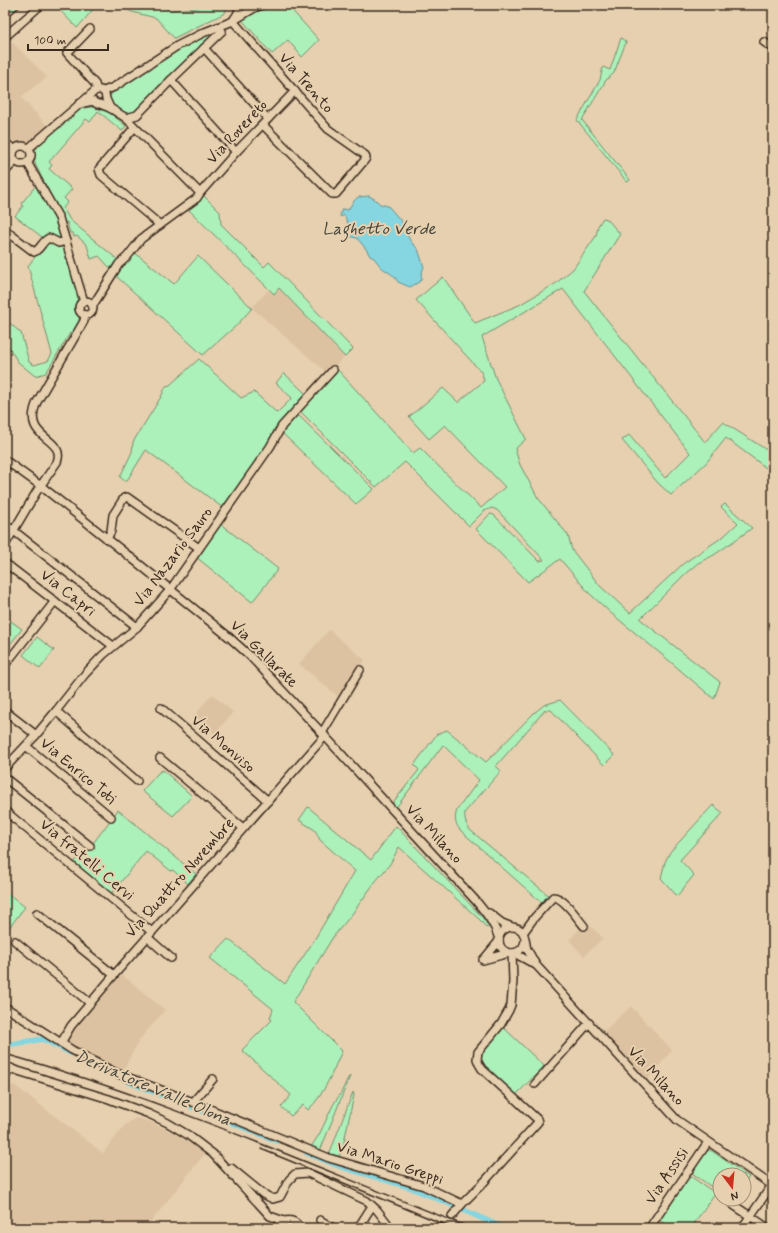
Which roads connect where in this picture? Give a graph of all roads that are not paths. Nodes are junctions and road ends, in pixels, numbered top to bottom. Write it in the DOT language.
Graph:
graph roads {
  1 [pos="28,5"];
  2 [pos="240,5"];
  3 [pos="247,5"];
  4 [pos="259,6"];
  5 [pos="233,21"];
  6 [pos="5,25"];
  7 [pos="90,29"];
  8 [pos="222,31"];
  9 [pos="764,42"];
  10 [pos="204,48"];
  11 [pos="773,48"];
  12 [pos="171,80"];
  13 [pos="295,91"];
  14 [pos="100,97"];
  15 [pos="126,118"];
  16 [pos="265,122"];
  17 [pos="134,128"];
  18 [pos="6,143"];
  19 [pos="29,148"];
  20 [pos="14,150"];
  21 [pos="236,152"];
  22 [pos="15,161"];
  23 [pos="27,162"];
  24 [pos="5,172"];
  25 [pos="200,193"];
  26 [pos="160,225"];
  27 [pos="5,230"];
  28 [pos="66,241"];
  29 [pos="84,302"];
  30 [pos="92,305"];
  31 [pos="85,315"];
  32 [pos="333,370"];
  33 [pos="5,460"];
  34 [pos="40,486"];
  35 [pos="5,524"];
  36 [pos="13,530"];
  37 [pos="108,539"];
  38 [pos="5,545"];
  39 [pos="199,548"];
  40 [pos="5,563"];
  41 [pos="170,590"];
  42 [pos="55,601"];
  43 [pos="137,627"];
  44 [pos="113,646"];
  45 [pos="5,665"];
  46 [pos="360,670"];
  47 [pos="161,708"];
  48 [pos="5,711"];
  49 [pos="56,711"];
  50 [pos="36,735"];
  51 [pos="324,735"];
  52 [pos="26,746"];
  53 [pos="160,758"];
  54 [pos="5,768"];
  55 [pos="5,778"];
  56 [pos="137,782"];
  57 [pos="268,801"];
  58 [pos="387,804"];
  59 [pos="5,811"];
  60 [pos="111,817"];
  61 [pos="243,828"];
  62 [pos="90,846"];
  63 [pos="476,901"];
  64 [pos="38,913"];
  65 [pos="584,926"];
  66 [pos="512,927"];
  67 [pos="523,933"];
  68 [pos="149,935"];
  69 [pos="499,940"];
  70 [pos="14,941"];
  71 [pos="525,941"];
  72 [pos="512,953"];
  73 [pos="171,958"];
  74 [pos="536,965"];
  75 [pos="114,974"];
  76 [pos="90,1003"];
  77 [pos="5,1007"];
  78 [pos="589,1023"];
  79 [pos="61,1043"];
  80 [pos="8,1067"];
  81 [pos="5,1077"];
  82 [pos="213,1079"];
  83 [pos="535,1084"];
  84 [pos="193,1102"];
  85 [pos="708,1142"];
  86 [pos="222,1164"];
  87 [pos="772,1185"];
  88 [pos="462,1204"];
  89 [pos="372,1206"];
  90 [pos="736,1207"];
  91 [pos="265,1211"];
  92 [pos="452,1216"];
  93 [pos="750,1216"];
  94 [pos="320,1220"];
  95 [pos="284,1221"];
  96 [pos="650,1227"];
  97 [pos="275,1228"];
  98 [pos="300,1228"];
  99 [pos="333,1228"];
  100 [pos="358,1228"];
  101 [pos="391,1228"];
  102 [pos="742,1228"];
  103 [pos="768,1228"];
  1 -- 6 [label="street"];
  2 -- 5 [label="street"];
  3 -- 4 [label="street"];
  4 -- 5 [label="street"];
  5 -- 13 [label="street, Via Trento"];
  5 -- 14 [label="street"];
  7 -- 14 [label="street"];
  8 -- 10 [label="street"];
  9 -- 11 [label="street"];
  10 -- 12 [label="street"];
  10 -- 16 [label="street"];
  12 -- 15 [label="street"];
  12 -- 21 [label="street"];
  13 -- 16 [label="street, Via Rovereto"];
  13 -- 16 [label="street, Via Trento"];
  14 -- 15 [label="street"];
  14 -- 19 [label="street"];
  15 -- 17 [label="street"];
  16 -- 21 [label="street, Via Rovereto"];
  17 -- 25 [label="street"];
  17 -- 26 [label="street"];
  18 -- 20 [label="street"];
  19 -- 20 [label="street"];
  19 -- 23 [label="street"];
  20 -- 22 [label="street"];
  21 -- 25 [label="street, Via Rovereto"];
  22 -- 23 [label="street"];
  22 -- 24 [label="street"];
  23 -- 28 [label="street"];
  25 -- 26 [label="street, Via Rovereto"];
  26 -- 30 [label="street, Via Rovereto"];
  27 -- 28 [label="street"];
  28 -- 29 [label="street"];
  29 -- 30 [label="street"];
  29 -- 31 [label="street"];
  30 -- 31 [label="street"];
  31 -- 34 [label="street"];
  32 -- 39 [label="street, Via Nazario Sauro"];
  33 -- 34 [label="street, Via Gallarate"];
  34 -- 36 [label="street"];
  34 -- 37 [label="street, Via Gallarate"];
  35 -- 36 [label="street"];
  36 -- 38 [label="street"];
  36 -- 43 [label="street"];
  37 -- 39 [label="street"];
  37 -- 41 [label="street, Via Gallarate"];
  39 -- 41 [label="street, Via Nazario Sauro"];
  40 -- 42 [label="street, Via Capri"];
  41 -- 43 [label="street, Via Nazario Sauro"];
  41 -- 51 [label="street, Via Gallarate"];
  42 -- 44 [label="street, Via Capri"];
  42 -- 45 [label="street"];
  43 -- 44 [label="street, Via Nazario Sauro"];
  44 -- 49 [label="street, Via Nazario Sauro"];
  46 -- 51 [label="street, Via Quattro Novembre"];
  47 -- 57 [label="street, Via Monviso"];
  48 -- 50 [label="street"];
  49 -- 50 [label="street, Via Nazario Sauro"];
  49 -- 56 [label="street"];
  50 -- 52 [label="street, Via Nazario Sauro"];
  51 -- 57 [label="street, Via Quattro Novembre"];
  51 -- 58 [label="street, Via Gallarate"];
  52 -- 54 [label="street, Via Nazario Sauro"];
  52 -- 60 [label="street, Via Enrico Toti"];
  53 -- 61 [label="street"];
  55 -- 62 [label="street"];
  57 -- 61 [label="street, Via Quattro Novembre"];
  58 -- 63 [label="street, Via Milano"];
  59 -- 68 [label="street, Via fratelli Cervi"];
  61 -- 68 [label="street, Via Quattro Novembre"];
  63 -- 66 [label="street, Via Milano"];
  63 -- 69 [label="street, Via Milano"];
  64 -- 75 [label="street"];
  65 -- 67 [label="street"];
  66 -- 67 [label="street"];
  66 -- 69 [label="street"];
  67 -- 71 [label="street"];
  68 -- 73 [label="street, Via fratelli Cervi"];
  68 -- 75 [label="street, Via Quattro Novembre"];
  69 -- 72 [label="street"];
  69 -- 72 [label="street"];
  70 -- 76 [label="street"];
  71 -- 72 [label="street"];
  71 -- 74 [label="street, Via Milano"];
  72 -- 74 [label="street, Via Milano"];
  72 -- 88 [label="street"];
  74 -- 78 [label="street, Via Milano"];
  75 -- 76 [label="street, Via Quattro Novembre"];
  76 -- 79 [label="street, Via Quattro Novembre"];
  77 -- 79 [label="street, Via Mario Greppi"];
  78 -- 83 [label="street"];
  78 -- 85 [label="street, Via Milano"];
  79 -- 84 [label="street, Via Mario Greppi"];
  80 -- 81 [label="street"];
  80 -- 86 [label="street"];
  82 -- 84 [label="street"];
  84 -- 88 [label="street, Via Mario Greppi"];
  85 -- 87 [label="street, Via Milano"];
  85 -- 96 [label="street, Via Assisi"];
  86 -- 89 [label="street"];
  86 -- 91 [label="street"];
  87 -- 93 [label="street"];
  88 -- 92 [label="street"];
  89 -- 100 [label="street"];
  89 -- 101 [label="street"];
  90 -- 93 [label="street"];
  91 -- 95 [label="street"];
  91 -- 97 [label="street"];
  93 -- 102 [label="street"];
  93 -- 103 [label="street"];
  94 -- 99 [label="street"];
  95 -- 97 [label="street"];
  95 -- 98 [label="street"];
}
